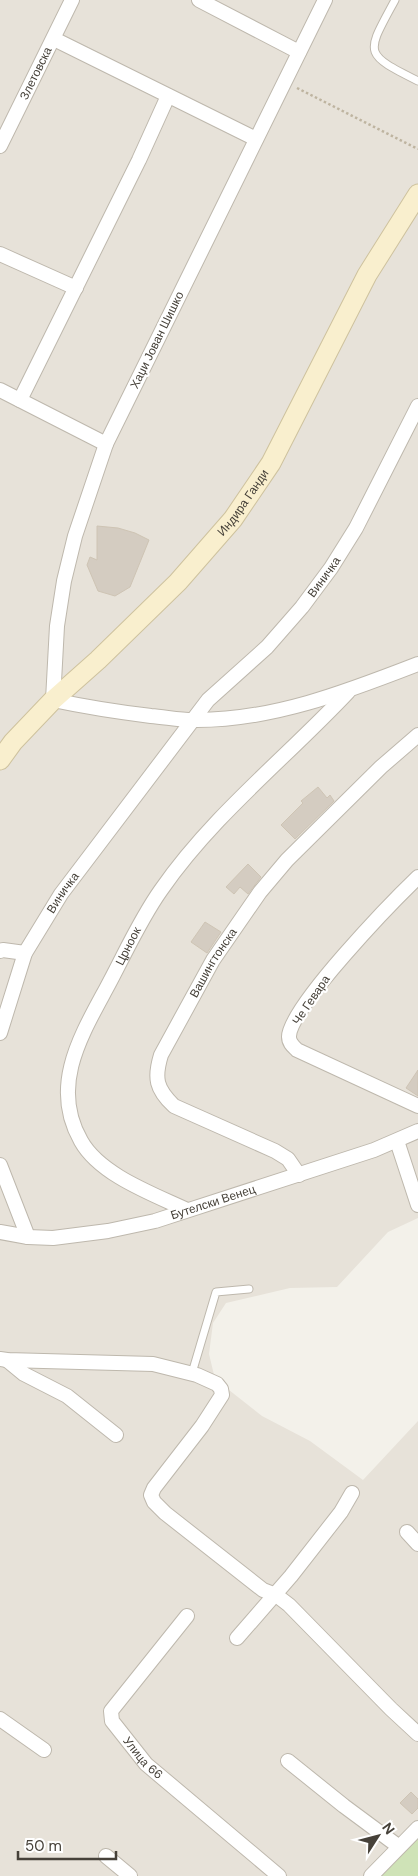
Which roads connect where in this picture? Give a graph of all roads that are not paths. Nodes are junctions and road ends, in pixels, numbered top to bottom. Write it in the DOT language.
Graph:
graph roads {
  1 [pos="72,0"];
  2 [pos="199,0"];
  3 [pos="325,0"];
  4 [pos="395,0"];
  5 [pos="223,6"];
  6 [pos="54,39"];
  7 [pos="299,52"];
  8 [pos="418,81"];
  9 [pos="168,96"];
  10 [pos="256,139"];
  11 [pos="0,146"];
  12 [pos="418,194"];
  13 [pos="0,254"];
  14 [pos="76,288"];
  15 [pos="0,390"];
  16 [pos="20,400"];
  17 [pos="418,406"];
  18 [pos="106,444"];
  19 [pos="418,664"];
  20 [pos="348,691"];
  21 [pos="53,700"];
  22 [pos="192,720"];
  23 [pos="418,735"];
  24 [pos="0,760"];
  25 [pos="418,878"];
  26 [pos="0,951"];
  27 [pos="25,953"];
  28 [pos="0,1033"];
  29 [pos="418,1106"];
  30 [pos="418,1131"];
  31 [pos="397,1141"];
  32 [pos="0,1165"];
  33 [pos="299,1175"];
  34 [pos="418,1205"];
  35 [pos="187,1210"];
  36 [pos="0,1232"];
  37 [pos="28,1237"];
  38 [pos="250,1288"];
  39 [pos="3,1359"];
  40 [pos="192,1373"];
  41 [pos="116,1435"];
  42 [pos="352,1493"];
  43 [pos="407,1532"];
  44 [pos="418,1544"];
  45 [pos="276,1595"];
  46 [pos="187,1616"];
  47 [pos="237,1638"];
  48 [pos="0,1719"];
  49 [pos="418,1734"];
  50 [pos="44,1750"];
  51 [pos="288,1761"];
  52 [pos="418,1828"];
  53 [pos="398,1846"];
  54 [pos="106,1856"];
  55 [pos="130,1876"];
  56 [pos="278,1876"];
  57 [pos="371,1876"];
  1 -- 6 [label="street, Злетовска"];
  2 -- 5 [label="street"];
  3 -- 7 [label="street, Хаџи Јован Шишко"];
  4 -- 8 [label="lane"];
  5 -- 7 [label="street"];
  6 -- 9 [label="street"];
  6 -- 11 [label="street, Злетовска"];
  7 -- 10 [label="street, Хаџи Јован Шишко"];
  9 -- 10 [label="street"];
  9 -- 14 [label="street"];
  10 -- 18 [label="street, Хаџи Јован Шишко"];
  12 -- 21 [label="street, Индира Ганди"];
  13 -- 14 [label="street"];
  14 -- 16 [label="street"];
  15 -- 16 [label="street"];
  16 -- 18 [label="street"];
  17 -- 22 [label="street, Виничка"];
  18 -- 21 [label="street, Хаџи Јован Шишко"];
  19 -- 20 [label="street"];
  20 -- 22 [label="street"];
  20 -- 35 [label="street, Црноок"];
  21 -- 22 [label="street"];
  21 -- 24 [label="street, Индира Ганди"];
  22 -- 27 [label="street, Виничка"];
  23 -- 33 [label="street, Вашингтонска"];
  25 -- 29 [label="street, Че Гевара"];
  26 -- 27 [label="street"];
  27 -- 28 [label="street, Виничка"];
  30 -- 31 [label="street, Бутелски Венец"];
  31 -- 33 [label="street, Бутелски Венец"];
  31 -- 34 [label="street"];
  32 -- 37 [label="street"];
  33 -- 35 [label="street, Бутелски Венец"];
  35 -- 37 [label="street, Бутелски Венец"];
  36 -- 37 [label="street, Бутелски Венец"];
  38 -- 40 [label="lane"];
  39 -- 40 [label="street"];
  39 -- 41 [label="street"];
  40 -- 45 [label="street"];
  42 -- 45 [label="street"];
  43 -- 44 [label="street"];
  45 -- 47 [label="street"];
  45 -- 49 [label="street"];
  46 -- 56 [label="street, Улица 66"];
  48 -- 50 [label="street"];
  51 -- 53 [label="street"];
  52 -- 53 [label="street"];
  53 -- 57 [label="street"];
  54 -- 55 [label="street"];
}
